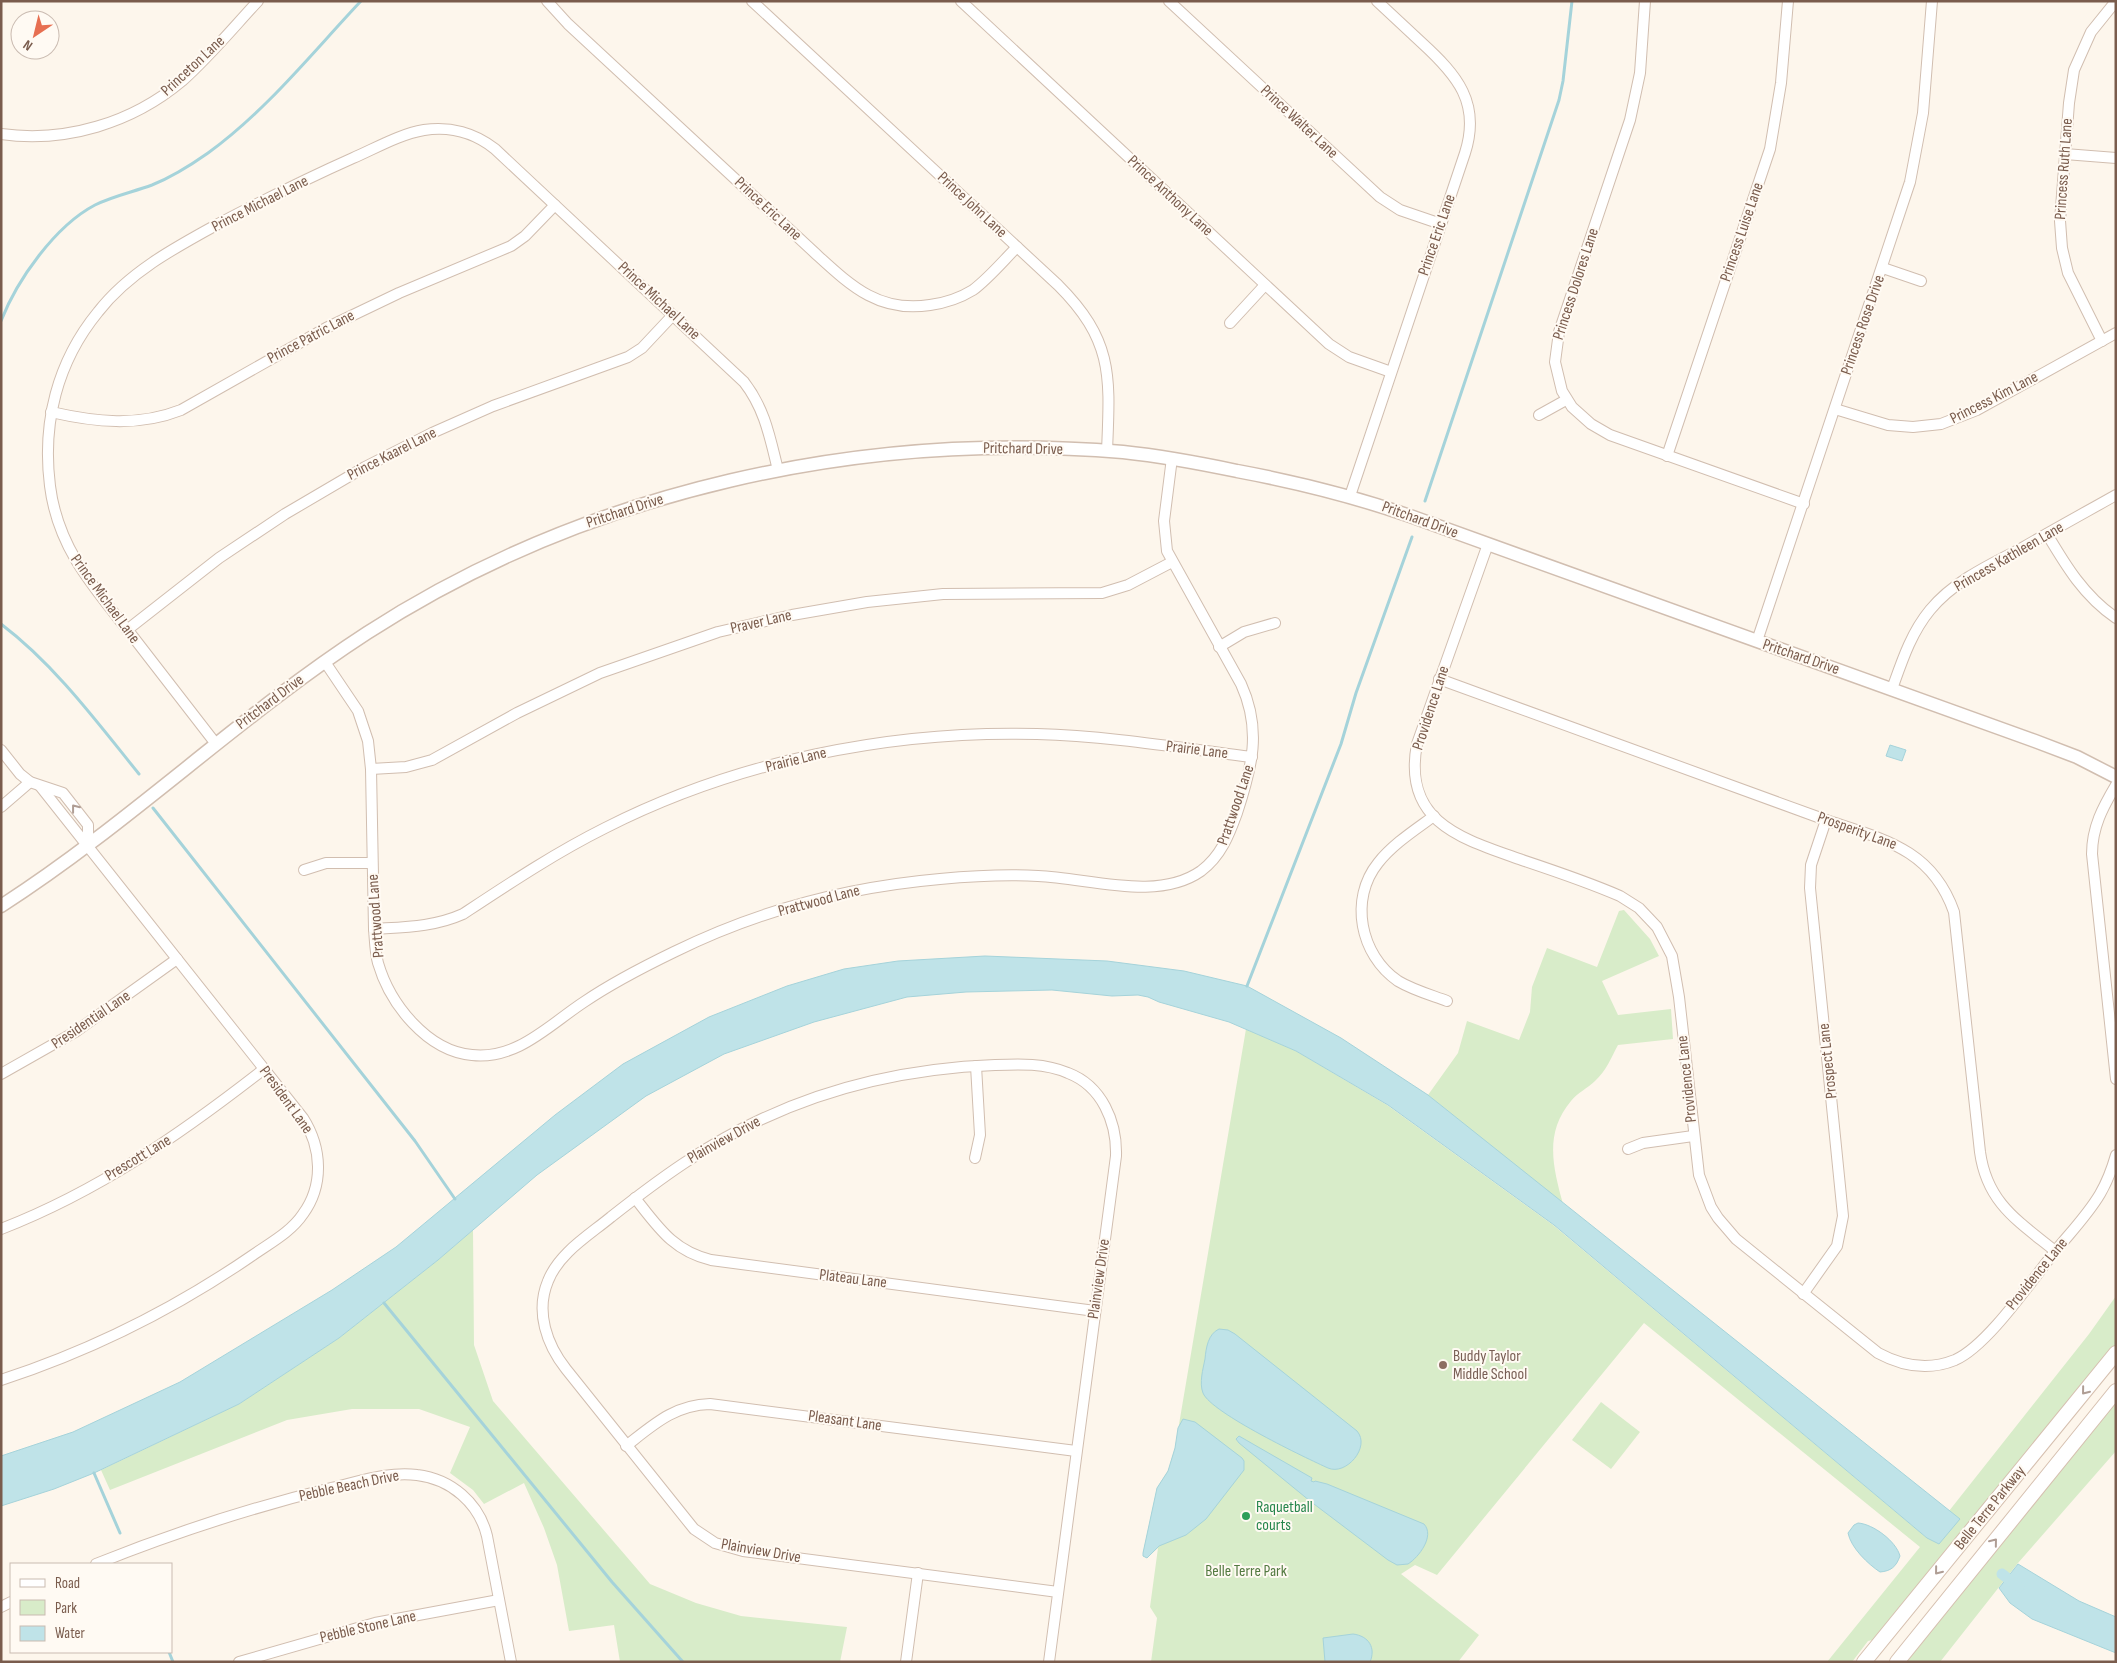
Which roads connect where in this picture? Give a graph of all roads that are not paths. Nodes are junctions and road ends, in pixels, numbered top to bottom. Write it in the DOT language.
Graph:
graph roads {
  1 [pos="258,1"];
  2 [pos="547,1"];
  3 [pos="752,1"];
  4 [pos="961,1"];
  5 [pos="1169,1"];
  6 [pos="1377,1"];
  7 [pos="1645,1"];
  8 [pos="1788,1"];
  9 [pos="1932,1"];
  10 [pos="2116,1"];
  11 [pos="1,134"];
  12 [pos="2065,154"];
  13 [pos="2116,158"];
  14 [pos="556,205"];
  15 [pos="1440,224"];
  16 [pos="1017,247"];
  17 [pos="1883,268"];
  18 [pos="1921,281"];
  19 [pos="1265,285"];
  20 [pos="673,315"];
  21 [pos="1230,323"];
  22 [pos="2116,333"];
  23 [pos="2102,341"];
  24 [pos="1391,372"];
  25 [pos="1566,400"];
  26 [pos="1835,409"];
  27 [pos="51,412"];
  28 [pos="1539,415"];
  29 [pos="1107,451"];
  30 [pos="1667,456"];
  31 [pos="1172,458"];
  32 [pos="778,470"];
  33 [pos="2116,495"];
  34 [pos="1350,496"];
  35 [pos="1804,504"];
  36 [pos="2047,534"];
  37 [pos="1488,544"];
  38 [pos="1172,562"];
  39 [pos="2116,618"];
  40 [pos="1275,623"];
  41 [pos="127,630"];
  42 [pos="1757,641"];
  43 [pos="1219,647"];
  44 [pos="325,662"];
  45 [pos="1439,679"];
  46 [pos="1892,689"];
  47 [pos="216,744"];
  48 [pos="1,750"];
  49 [pos="1252,757"];
  50 [pos="371,769"];
  51 [pos="2116,777"];
  52 [pos="30,782"];
  53 [pos="2116,784"];
  54 [pos="1,807"];
  55 [pos="1434,816"];
  56 [pos="1826,820"];
  57 [pos="88,845"];
  58 [pos="372,863"];
  59 [pos="304,870"];
  60 [pos="1,906"];
  61 [pos="374,929"];
  62 [pos="177,960"];
  63 [pos="1447,1001"];
  64 [pos="2112,1007"];
  65 [pos="976,1066"];
  66 [pos="264,1069"];
  67 [pos="1,1074"];
  68 [pos="2116,1080"];
  69 [pos="1693,1136"];
  70 [pos="1628,1148"];
  71 [pos="2116,1156"];
  72 [pos="975,1158"];
  73 [pos="635,1198"];
  74 [pos="1,1229"];
  75 [pos="2055,1251"];
  76 [pos="1803,1294"];
  77 [pos="1095,1311"];
  78 [pos="2116,1353"];
  79 [pos="1,1380"];
  80 [pos="2116,1391"];
  81 [pos="626,1446"];
  82 [pos="1076,1451"];
  83 [pos="99,1563"];
  84 [pos="918,1573"];
  85 [pos="1058,1592"];
  86 [pos="500,1600"];
  87 [pos="239,1662"];
  88 [pos="511,1662"];
  89 [pos="906,1662"];
  90 [pos="1049,1662"];
  91 [pos="1864,1662"];
  92 [pos="1897,1662"];
  1 -- 11 [label="street, Princeton Lane"];
  2 -- 16 [label="street, Prince Eric Lane"];
  3 -- 16 [label="street, Prince John Lane"];
  4 -- 19 [label="street, Prince Anthony Lane"];
  5 -- 15 [label="street, Prince Walter Lane"];
  6 -- 15 [label="street, Prince Eric Lane"];
  7 -- 25 [label="street, Princess Dolores Lane"];
  8 -- 30 [label="street, Princess Luise Lane"];
  9 -- 17 [label="street, Princess Rose Drive"];
  10 -- 12 [label="street, Princess Ruth Lane"];
  12 -- 13 [label="street"];
  12 -- 23 [label="street, Princess Ruth Lane"];
  14 -- 20 [label="street, Prince Michael Lane"];
  14 -- 27 [label="street, Prince Patric Lane"];
  14 -- 27 [label="street, Prince Michael Lane"];
  15 -- 24 [label="street, Prince Eric Lane"];
  16 -- 29 [label="street, Prince John Lane"];
  17 -- 18 [label="street"];
  17 -- 26 [label="street, Princess Rose Drive"];
  19 -- 21 [label="street"];
  19 -- 24 [label="street, Prince Anthony Lane"];
  20 -- 32 [label="street, Prince Michael Lane"];
  20 -- 41 [label="street, Prince Kaarel Lane"];
  22 -- 23 [label="street, Princess Kim Lane"];
  23 -- 26 [label="street, Princess Kim Lane"];
  24 -- 34 [label="street, Prince Eric Lane"];
  25 -- 28 [label="street"];
  25 -- 30 [label="street, Princess Dolores Lane"];
  26 -- 35 [label="street, Princess Rose Drive"];
  27 -- 41 [label="street, Prince Michael Lane"];
  29 -- 31 [label="street, Pritchard Drive"];
  29 -- 32 [label="street, Pritchard Drive"];
  30 -- 35 [label="street, Princess Dolores Lane"];
  31 -- 34 [label="street, Pritchard Drive"];
  31 -- 38 [label="street, Prattwood Lane"];
  32 -- 44 [label="street, Pritchard Drive"];
  33 -- 36 [label="street, Princess Kathleen Lane"];
  34 -- 37 [label="street, Pritchard Drive"];
  35 -- 42 [label="street, Princess Rose Drive"];
  36 -- 39 [label="street"];
  36 -- 46 [label="street, Princess Kathleen Lane"];
  37 -- 42 [label="street, Pritchard Drive"];
  37 -- 45 [label="street, Providence Lane"];
  38 -- 43 [label="street, Prattwood Lane"];
  38 -- 50 [label="street, Praver Lane"];
  40 -- 43 [label="street"];
  41 -- 47 [label="street, Prince Michael Lane"];
  42 -- 46 [label="street, Pritchard Drive"];
  43 -- 49 [label="street, Prattwood Lane"];
  44 -- 47 [label="street, Pritchard Drive"];
  44 -- 50 [label="street, Prattwood Lane"];
  45 -- 55 [label="street, Providence Lane"];
  45 -- 56 [label="street, Prosperity Lane"];
  46 -- 51 [label="street, Pritchard Drive"];
  47 -- 57 [label="street, Pritchard Drive"];
  48 -- 52 [label="street"];
  49 -- 61 [label="street, Prairie Lane"];
  49 -- 61 [label="street, Prattwood Lane"];
  50 -- 58 [label="street, Prattwood Lane"];
  52 -- 54 [label="street"];
  52 -- 57 [label="street, President Lane"];
  53 -- 64 [label="street"];
  55 -- 63 [label="street"];
  55 -- 69 [label="street, Providence Lane"];
  56 -- 75 [label="street, Prosperity Lane"];
  56 -- 76 [label="street, Prospect Lane"];
  57 -- 60 [label="street, Pritchard Drive"];
  57 -- 62 [label="street, President Lane"];
  58 -- 59 [label="street"];
  58 -- 61 [label="street, Prattwood Lane"];
  62 -- 66 [label="street, President Lane"];
  62 -- 67 [label="street, Presidential Lane"];
  64 -- 68 [label="street"];
  65 -- 72 [label="street"];
  65 -- 73 [label="street, Plainview Drive"];
  65 -- 77 [label="street, Plainview Drive"];
  66 -- 74 [label="street, Prescott Lane"];
  66 -- 79 [label="street, President Lane"];
  69 -- 70 [label="street"];
  69 -- 76 [label="street, Providence Lane"];
  71 -- 75 [label="street, Providence Lane"];
  73 -- 77 [label="street, Plateau Lane"];
  73 -- 81 [label="street, Plainview Drive"];
  75 -- 76 [label="street, Providence Lane"];
  77 -- 82 [label="street, Plainview Drive"];
  78 -- 91 [label="main road, Belle Terre Parkway, one-way"];
  92 -- 80 [label="main road, Belle Terre Parkway, one-way"];
  81 -- 82 [label="street, Pleasant Lane"];
  81 -- 84 [label="street, Plainview Drive"];
  82 -- 85 [label="street, Plainview Drive"];
  83 -- 86 [label="street, Pebble Beach Drive"];
  84 -- 85 [label="street, Plainview Drive"];
  84 -- 89 [label="street"];
  85 -- 90 [label="street, Plainview Drive"];
  86 -- 87 [label="street, Pebble Stone Lane"];
  86 -- 88 [label="street, Pebble Beach Drive"];
}
